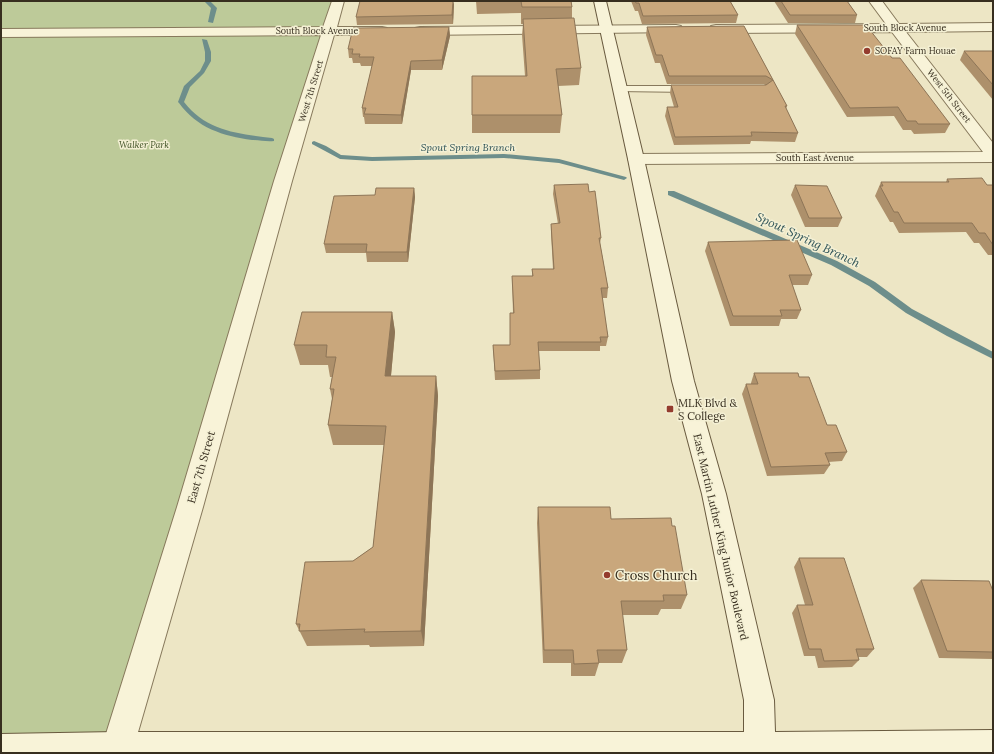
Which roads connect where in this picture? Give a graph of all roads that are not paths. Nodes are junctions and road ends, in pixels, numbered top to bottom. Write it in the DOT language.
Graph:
graph roads {
  1 [pos="338,1"];
  2 [pos="600,1"];
  3 [pos="875,1"];
  4 [pos="993,27"];
  5 [pos="896,28"];
  6 [pos="607,30"];
  7 [pos="330,31"];
  8 [pos="393,31"];
  9 [pos="409,31"];
  10 [pos="1,33"];
  11 [pos="620,89"];
  12 [pos="701,89"];
  13 [pos="993,155"];
  14 [pos="636,159"];
  15 [pos="283,181"];
  16 [pos="993,746"];
  17 [pos="1,750"];
  18 [pos="116,751"];
  19 [pos="760,751"];
  1 -- 7 [label="street, West 7th Street"];
  2 -- 6 [label="street, East Martin Luther King Junior Boulevard"];
  3 -- 5 [label="street, West 5th Street"];
  4 -- 5 [label="street, South Block Avenue"];
  5 -- 6 [label="street, South Block Avenue"];
  5 -- 13 [label="street, West 5th Street"];
  6 -- 9 [label="street, South Block Avenue"];
  6 -- 11 [label="street, East Martin Luther King Junior Boulevard"];
  7 -- 8 [label="street, South Block Avenue"];
  7 -- 10 [label="street, South Block Avenue"];
  7 -- 15 [label="street, West 7th Street"];
  11 -- 12 [label="lane"];
  11 -- 14 [label="street, East Martin Luther King Junior Boulevard"];
  13 -- 14 [label="street, South East Avenue"];
  14 -- 19 [label="street, East Martin Luther King Junior Boulevard"];
  15 -- 18 [label="street, East 7th Street"];
  16 -- 19 [label="street"];
  17 -- 18 [label="street"];
  18 -- 19 [label="street"];
}
